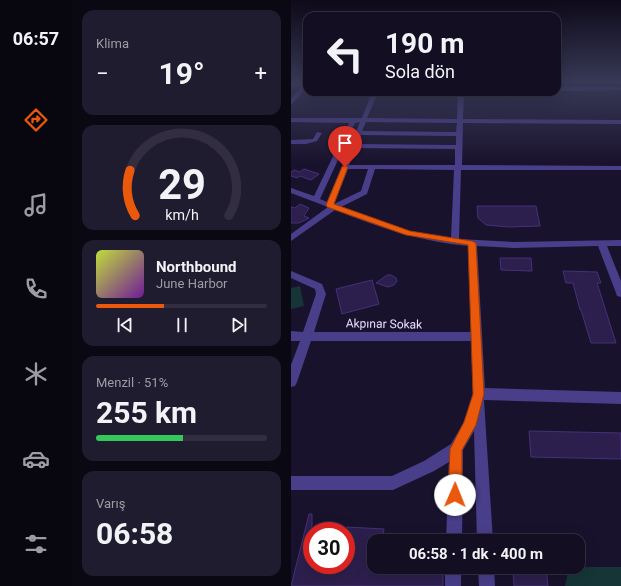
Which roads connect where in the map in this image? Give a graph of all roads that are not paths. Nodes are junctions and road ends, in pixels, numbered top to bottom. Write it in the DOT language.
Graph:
graph roads {
  1 [pos="368,109"];
  2 [pos="460,109"];
  3 [pos="365,117"];
  4 [pos="621,117"];
  5 [pos="460,118"];
  6 [pos="291,120"];
  7 [pos="353,121"];
  8 [pos="621,122"];
  9 [pos="319,133"];
  10 [pos="359,133"];
  11 [pos="459,134"];
  12 [pos="291,142"];
  13 [pos="354,146"];
  14 [pos="459,147"];
  15 [pos="621,162"];
  16 [pos="346,164"];
  17 [pos="458,165"];
  18 [pos="372,168"];
  19 [pos="621,168"];
  20 [pos="291,190"];
  21 [pos="316,200"];
  22 [pos="332,206"];
  23 [pos="291,238"];
  24 [pos="455,242"];
  25 [pos="472,243"];
  26 [pos="601,243"];
  27 [pos="621,243"];
  28 [pos="291,274"];
  29 [pos="621,293"];
  30 [pos="291,336"];
  31 [pos="307,336"];
  32 [pos="476,336"];
  33 [pos="291,382"];
  34 [pos="479,394"];
  35 [pos="621,398"];
  36 [pos="456,449"];
  37 [pos="291,483"];
  38 [pos="454,534"];
  39 [pos="485,534"];
  40 [pos="453,574"];
  41 [pos="486,574"];
  42 [pos="453,586"];
  43 [pos="487,586"];
  1 -- 3 [label="street"];
  2 -- 5 [label="street"];
  3 -- 5 [label="street"];
  3 -- 7 [label="street"];
  3 -- 10 [label="street"];
  4 -- 5 [label="street"];
  5 -- 8 [label="street"];
  5 -- 11 [label="street"];
  6 -- 7 [label="street"];
  7 -- 21 [label="street"];
  9 -- 12 [label="street"];
  10 -- 11 [label="street"];
  10 -- 13 [label="street"];
  11 -- 14 [label="street"];
  13 -- 14 [label="street"];
  13 -- 16 [label="street"];
  14 -- 17 [label="street"];
  15 -- 17 [label="street"];
  16 -- 17 [label="street"];
  16 -- 18 [label="street"];
  16 -- 22 [label="street"];
  17 -- 18 [label="street"];
  17 -- 19 [label="street"];
  17 -- 24 [label="street"];
  18 -- 22 [label="street"];
  20 -- 21 [label="street"];
  21 -- 22 [label="street"];
  22 -- 23 [label="street"];
  22 -- 24 [label="street"];
  24 -- 25 [label="street"];
  25 -- 26 [label="street"];
  25 -- 32 [label="street"];
  26 -- 27 [label="street"];
  26 -- 29 [label="street"];
  28 -- 31 [label="street"];
  30 -- 31 [label="street, Akpınar Sokak"];
  31 -- 32 [label="street, Akpınar Sokak"];
  31 -- 33 [label="street"];
  32 -- 34 [label="street"];
  34 -- 35 [label="street"];
  34 -- 36 [label="street"];
  34 -- 39 [label="street"];
  36 -- 37 [label="street"];
  36 -- 38 [label="street"];
  40 -- 42 [label="street"];
  41 -- 43 [label="street"];
}
